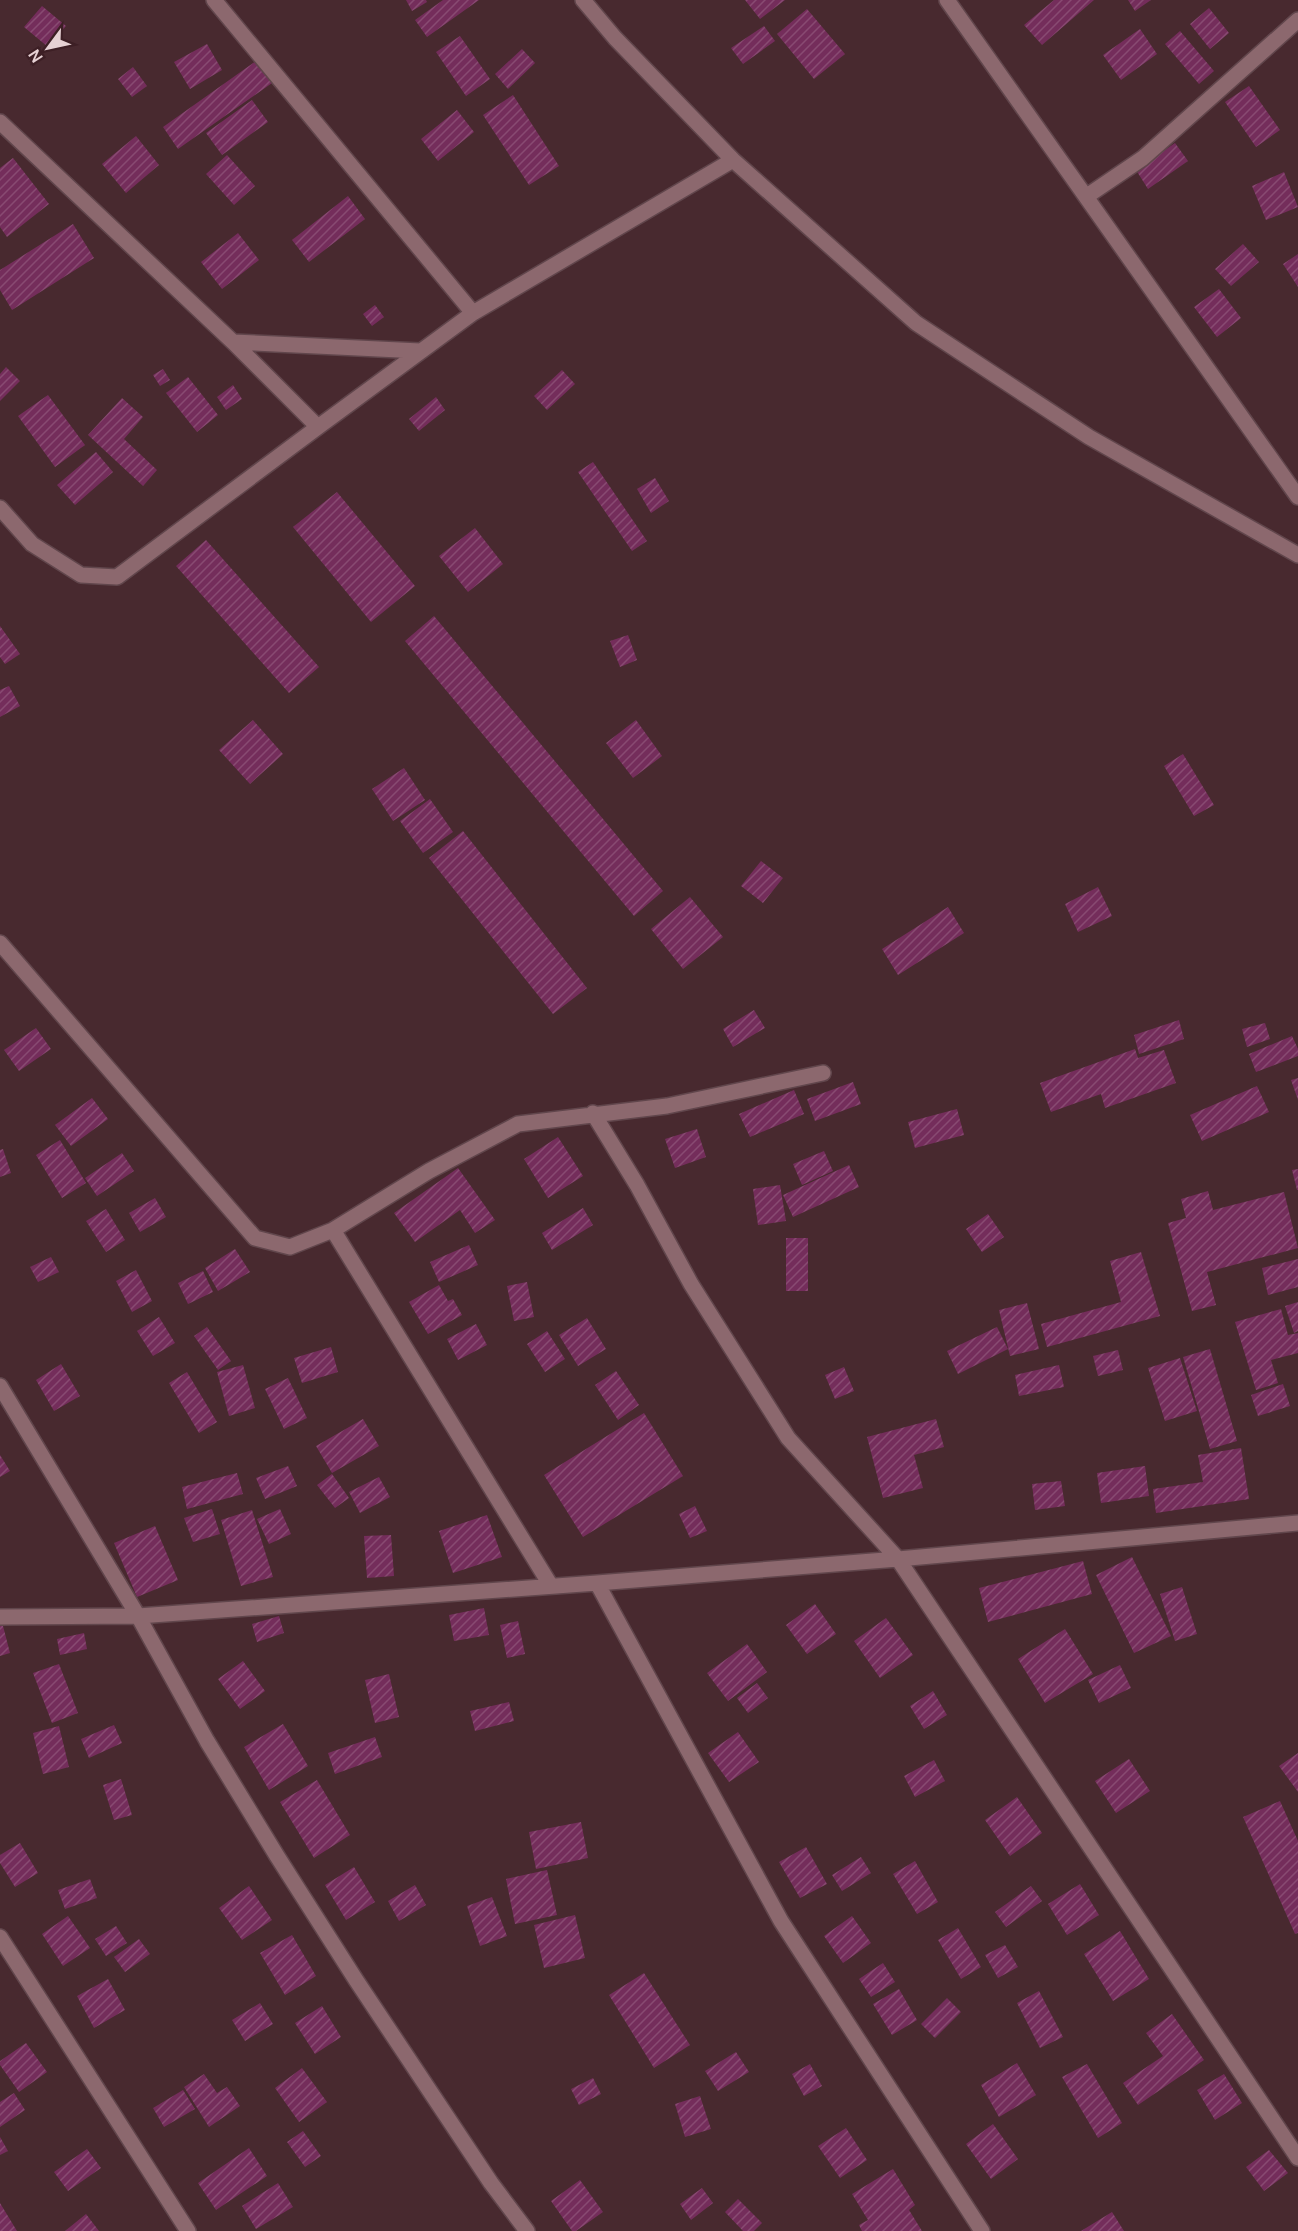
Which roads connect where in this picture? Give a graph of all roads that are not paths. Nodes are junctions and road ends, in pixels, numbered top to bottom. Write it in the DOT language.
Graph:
graph roads {
  1 [pos="214,0"];
  2 [pos="583,0"];
  3 [pos="947,0"];
  4 [pos="1298,20"];
  5 [pos="0,122"];
  6 [pos="733,160"];
  7 [pos="1087,196"];
  8 [pos="473,313"];
  9 [pos="233,342"];
  10 [pos="420,351"];
  11 [pos="318,427"];
  12 [pos="1298,497"];
  13 [pos="0,508"];
  14 [pos="1298,555"];
  15 [pos="0,943"];
  16 [pos="823,1073"];
  17 [pos="593,1113"];
  18 [pos="333,1230"];
  19 [pos="0,1386"];
  20 [pos="1298,1523"];
  21 [pos="898,1558"];
  22 [pos="597,1583"];
  23 [pos="551,1586"];
  24 [pos="138,1616"];
  25 [pos="0,1617"];
  26 [pos="0,1937"];
  27 [pos="1298,2158"];
  28 [pos="188,2231"];
  29 [pos="527,2231"];
  30 [pos="982,2231"];
  1 -- 8 [label="street"];
  2 -- 6 [label="street"];
  3 -- 7 [label="street"];
  4 -- 7 [label="street"];
  5 -- 9 [label="street"];
  6 -- 8 [label="street"];
  6 -- 14 [label="street"];
  7 -- 12 [label="street"];
  8 -- 10 [label="street"];
  9 -- 10 [label="street"];
  9 -- 11 [label="street"];
  10 -- 11 [label="street"];
  11 -- 13 [label="street"];
  15 -- 18 [label="street"];
  16 -- 17 [label="street"];
  17 -- 18 [label="street"];
  17 -- 21 [label="street"];
  18 -- 23 [label="street"];
  19 -- 24 [label="street"];
  20 -- 21 [label="street"];
  21 -- 22 [label="street"];
  21 -- 27 [label="street"];
  22 -- 23 [label="street"];
  22 -- 30 [label="street"];
  23 -- 24 [label="street"];
  24 -- 25 [label="street"];
  24 -- 29 [label="street"];
  26 -- 28 [label="street"];
}
